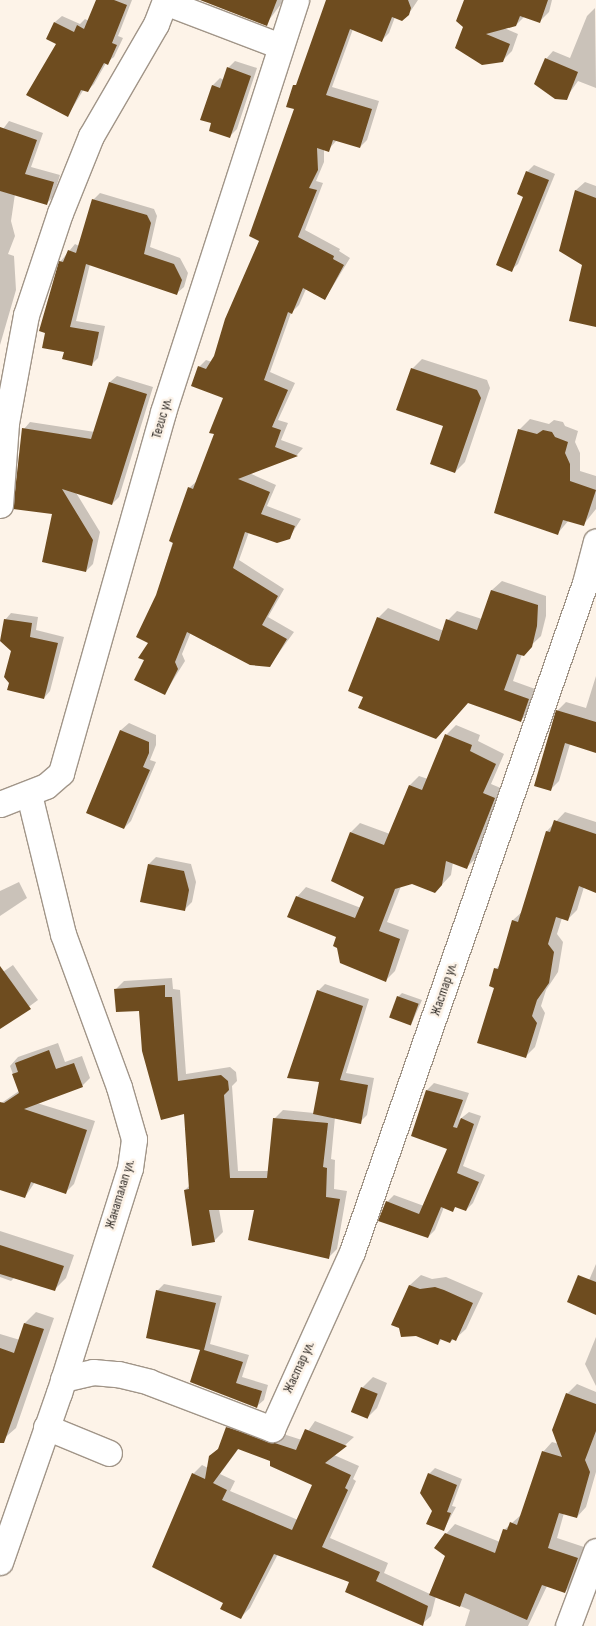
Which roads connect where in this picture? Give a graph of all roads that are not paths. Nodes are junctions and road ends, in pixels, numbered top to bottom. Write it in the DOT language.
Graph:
graph roads {
  1 [pos="296,0"];
  2 [pos="165,1"];
  3 [pos="280,46"];
  4 [pos="0,505"];
  5 [pos="596,542"];
  6 [pos="30,794"];
  7 [pos="1,803"];
  8 [pos="63,1379"];
  9 [pos="46,1428"];
  10 [pos="109,1453"];
  11 [pos="596,1551"];
  12 [pos="0,1562"];
  13 [pos="591,1582"];
  14 [pos="568,1626"];
  1 -- 3 [label="street, Тегис ул."];
  2 -- 3 [label="street"];
  2 -- 4 [label="street"];
  3 -- 6 [label="street, Тегис ул."];
  5 -- 8 [label="street, Жастар ул."];
  6 -- 7 [label="street, Тегис ул."];
  6 -- 8 [label="street, Жанаталап ул."];
  8 -- 9 [label="street, Жанаталап ул."];
  9 -- 10 [label="street"];
  9 -- 12 [label="street, Жанаталап ул."];
  11 -- 13 [label="street"];
  13 -- 14 [label="street"];
}
